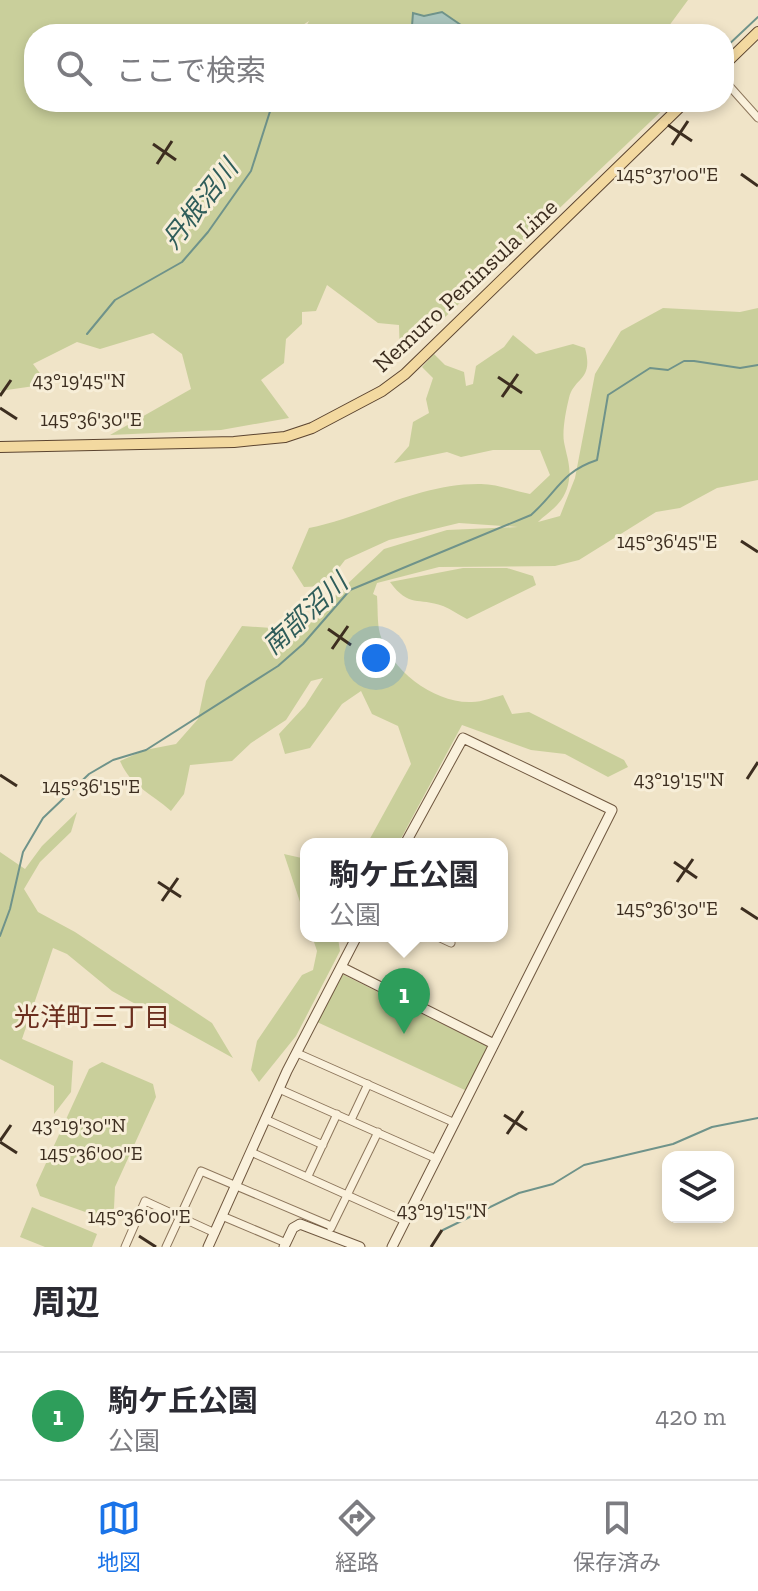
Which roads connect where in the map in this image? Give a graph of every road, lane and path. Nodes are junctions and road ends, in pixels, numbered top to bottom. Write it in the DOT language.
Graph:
graph roads {
  1 [pos="758,32"];
  2 [pos="734,55"];
  3 [pos="734,91"];
  4 [pos="675,112"];
  5 [pos="758,118"];
  6 [pos="0,447"];
  7 [pos="408,838"];
  8 [pos="354,942"];
  9 [pos="341,967"];
  10 [pos="494,1044"];
  11 [pos="297,1053"];
  12 [pos="368,1084"];
  13 [pos="279,1089"];
  14 [pos="337,1114"];
  15 [pos="265,1119"];
  16 [pos="351,1120"];
  17 [pos="455,1123"];
  18 [pos="378,1132"];
  19 [pos="323,1145"];
  20 [pos="251,1152"];
  21 [pos="437,1159"];
  22 [pos="308,1176"];
  23 [pos="236,1184"];
  24 [pos="348,1193"];
  25 [pos="222,1216"];
  26 [pos="179,1217"];
  27 [pos="405,1221"];
  28 [pos="330,1230"];
  29 [pos="215,1233"];
  30 [pos="285,1245"];
  31 [pos="125,1247"];
  32 [pos="166,1247"];
  33 [pos="208,1247"];
  34 [pos="358,1247"];
  35 [pos="392,1247"];
  1 -- 2 [label="main road"];
  3 -- 5 [label="street"];
  4 -- 6 [label="main road, Nemuro Peninsula Line"];
  7 -- 10 [label="street"];
  8 -- 9 [label="street"];
  9 -- 10 [label="street"];
  9 -- 11 [label="street"];
  10 -- 17 [label="street"];
  11 -- 12 [label="street"];
  11 -- 13 [label="street"];
  12 -- 16 [label="street"];
  12 -- 17 [label="street"];
  13 -- 14 [label="street"];
  13 -- 15 [label="street"];
  14 -- 16 [label="street"];
  14 -- 19 [label="street"];
  15 -- 19 [label="street"];
  15 -- 20 [label="street"];
  16 -- 18 [label="street"];
  17 -- 21 [label="street"];
  18 -- 21 [label="street"];
  18 -- 24 [label="street"];
  19 -- 22 [label="street"];
  20 -- 22 [label="street"];
  20 -- 23 [label="street"];
  21 -- 27 [label="street"];
  22 -- 24 [label="street"];
  23 -- 25 [label="street"];
  23 -- 26 [label="street"];
  23 -- 28 [label="street"];
  24 -- 27 [label="street"];
  24 -- 28 [label="street"];
  25 -- 29 [label="street"];
  25 -- 30 [label="street"];
  26 -- 29 [label="street"];
  26 -- 31 [label="street"];
  26 -- 32 [label="street"];
  27 -- 35 [label="street"];
  28 -- 30 [label="street"];
  28 -- 34 [label="street"];
  29 -- 33 [label="street"];
}
